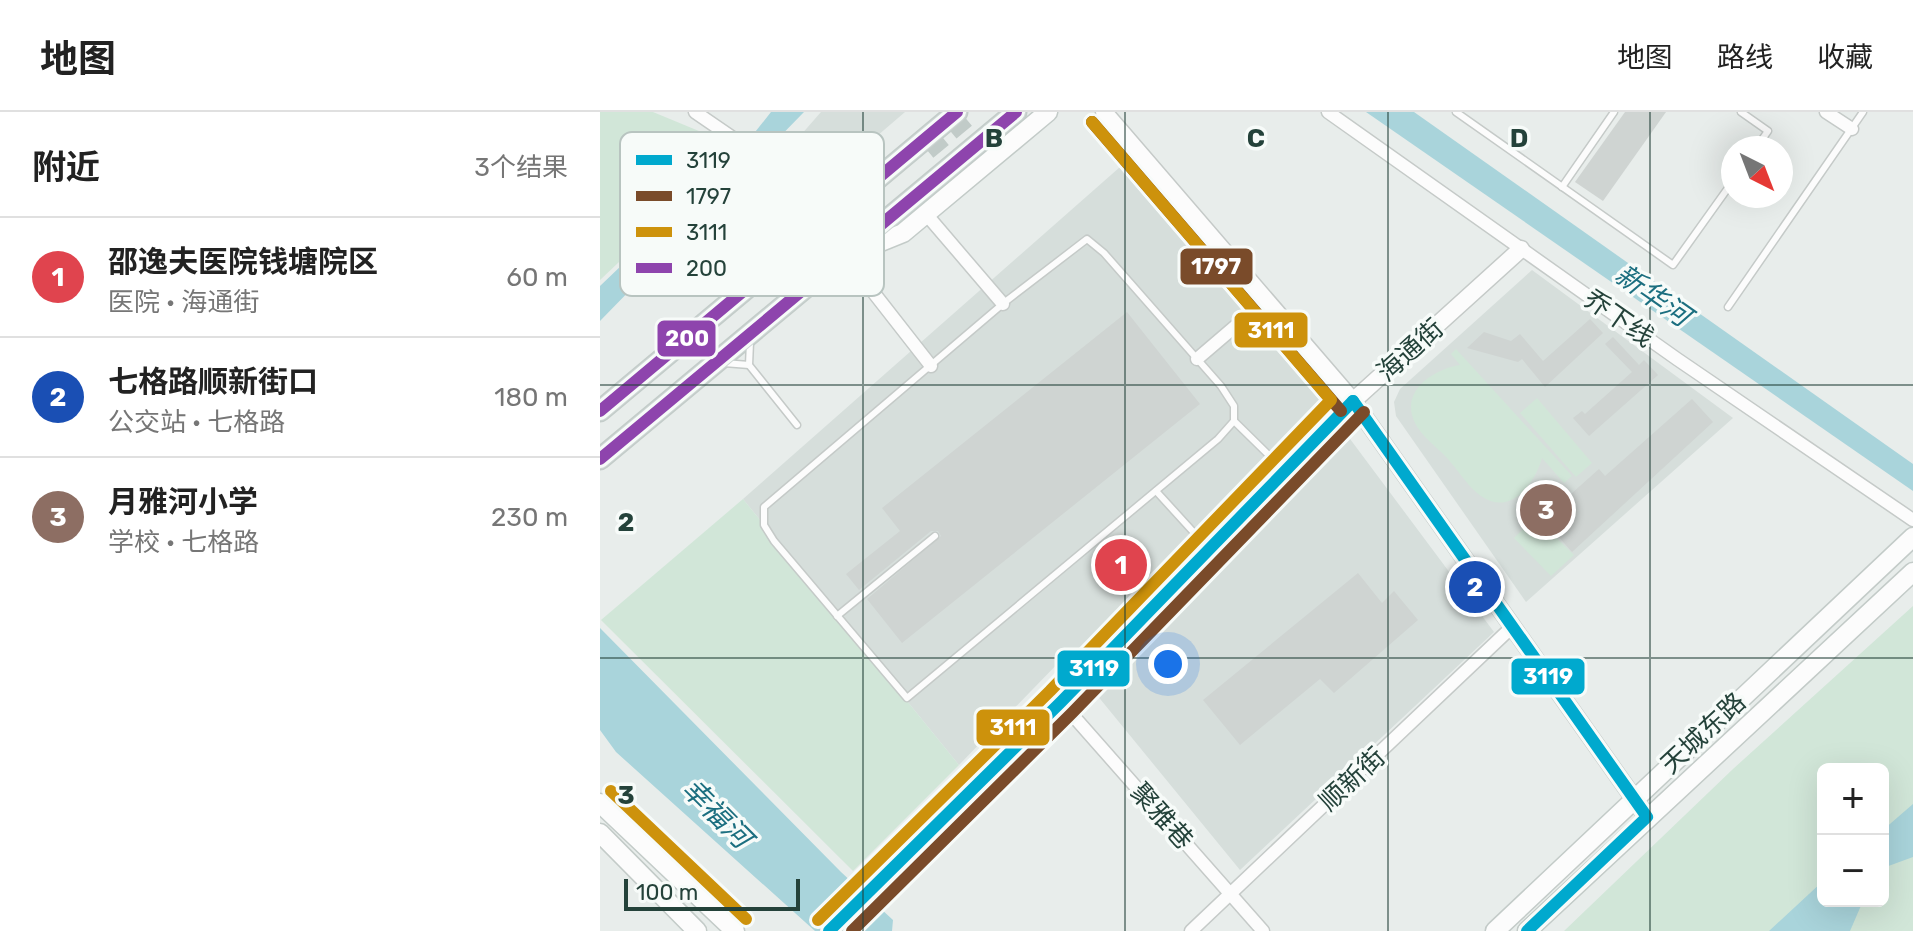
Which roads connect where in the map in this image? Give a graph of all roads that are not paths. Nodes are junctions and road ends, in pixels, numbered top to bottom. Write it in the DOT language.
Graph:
graph roads {
  1 [pos="695,112"];
  2 [pos="957,112"];
  3 [pos="1016,112"];
  4 [pos="1048,112"];
  5 [pos="1104,112"];
  6 [pos="1328,112"];
  7 [pos="1456,112"];
  8 [pos="1614,112"];
  9 [pos="1741,112"];
  10 [pos="1826,112"];
  11 [pos="1863,112"];
  12 [pos="1852,129"];
  13 [pos="727,132"];
  14 [pos="1764,136"];
  15 [pos="884,173"];
  16 [pos="1562,187"];
  17 [pos="1721,198"];
  18 [pos="926,214"];
  19 [pos="884,223"];
  20 [pos="884,241"];
  21 [pos="1521,249"];
  22 [pos="737,296"];
  23 [pos="796,296"];
  24 [pos="876,296"];
  25 [pos="1266,300"];
  26 [pos="1003,304"];
  27 [pos="1728,307"];
  28 [pos="750,334"];
  29 [pos="1197,359"];
  30 [pos="717,362"];
  31 [pos="749,365"];
  32 [pos="931,366"];
  33 [pos="1353,401"];
  34 [pos="600,411"];
  35 [pos="1234,421"];
  36 [pos="797,425"];
  37 [pos="600,459"];
  38 [pos="1285,471"];
  39 [pos="1156,491"];
  40 [pos="1913,520"];
  41 [pos="935,536"];
  42 [pos="1913,537"];
  43 [pos="1209,549"];
  44 [pos="1913,572"];
  45 [pos="837,616"];
  46 [pos="1512,627"];
  47 [pos="1061,702"];
  48 [pos="1634,798"];
  49 [pos="600,803"];
  50 [pos="1647,817"];
  51 [pos="600,833"];
  52 [pos="1231,893"];
  53 [pos="697,931"];
  54 [pos="735,931"];
  55 [pos="829,931"];
  56 [pos="1191,931"];
  57 [pos="1263,931"];
  58 [pos="1495,931"];
  59 [pos="1527,931"];
  1 -- 13 [label="street"];
  2 -- 15 [label="main road"];
  3 -- 19 [label="main road"];
  4 -- 18 [label="main road"];
  5 -- 25 [label="street"];
  6 -- 21 [label="street, 乔下线"];
  7 -- 16 [label="lane"];
  8 -- 16 [label="lane"];
  9 -- 14 [label="lane"];
  10 -- 12 [label="street"];
  11 -- 12 [label="lane"];
  12 -- 27 [label="lane"];
  16 -- 17 [label="lane"];
  18 -- 20 [label="main road"];
  18 -- 26 [label="street"];
  21 -- 33 [label="street, 海通街"];
  21 -- 40 [label="street, 乔下线"];
  22 -- 34 [label="main road"];
  23 -- 28 [label="main road"];
  24 -- 32 [label="street"];
  25 -- 29 [label="street"];
  25 -- 33 [label="street"];
  26 -- 29 [label="lane"];
  26 -- 32 [label="lane"];
  28 -- 30 [label="main road"];
  28 -- 31 [label="lane"];
  29 -- 35 [label="lane"];
  30 -- 31 [label="lane"];
  30 -- 37 [label="main road"];
  31 -- 36 [label="lane"];
  32 -- 45 [label="lane"];
  33 -- 38 [label="street, 海通街"];
  33 -- 46 [label="street"];
  35 -- 38 [label="lane"];
  35 -- 39 [label="lane"];
  38 -- 43 [label="street, 海通街"];
  39 -- 43 [label="lane"];
  39 -- 45 [label="lane"];
  41 -- 45 [label="lane"];
  42 -- 48 [label="main road, 天城东路"];
  43 -- 47 [label="street, 海通街"];
  44 -- 50 [label="main road, 天城东路"];
  46 -- 48 [label="street"];
  46 -- 52 [label="street, 顺新街"];
  47 -- 52 [label="street, 聚雅巷"];
  47 -- 55 [label="street, 海通街"];
  48 -- 50 [label="street"];
  48 -- 58 [label="main road, 天城东路"];
  49 -- 54 [label="main road"];
  50 -- 59 [label="main road, 天城东路"];
  51 -- 53 [label="main road"];
  52 -- 56 [label="street, 顺新街"];
  52 -- 57 [label="street, 聚雅巷"];
}
